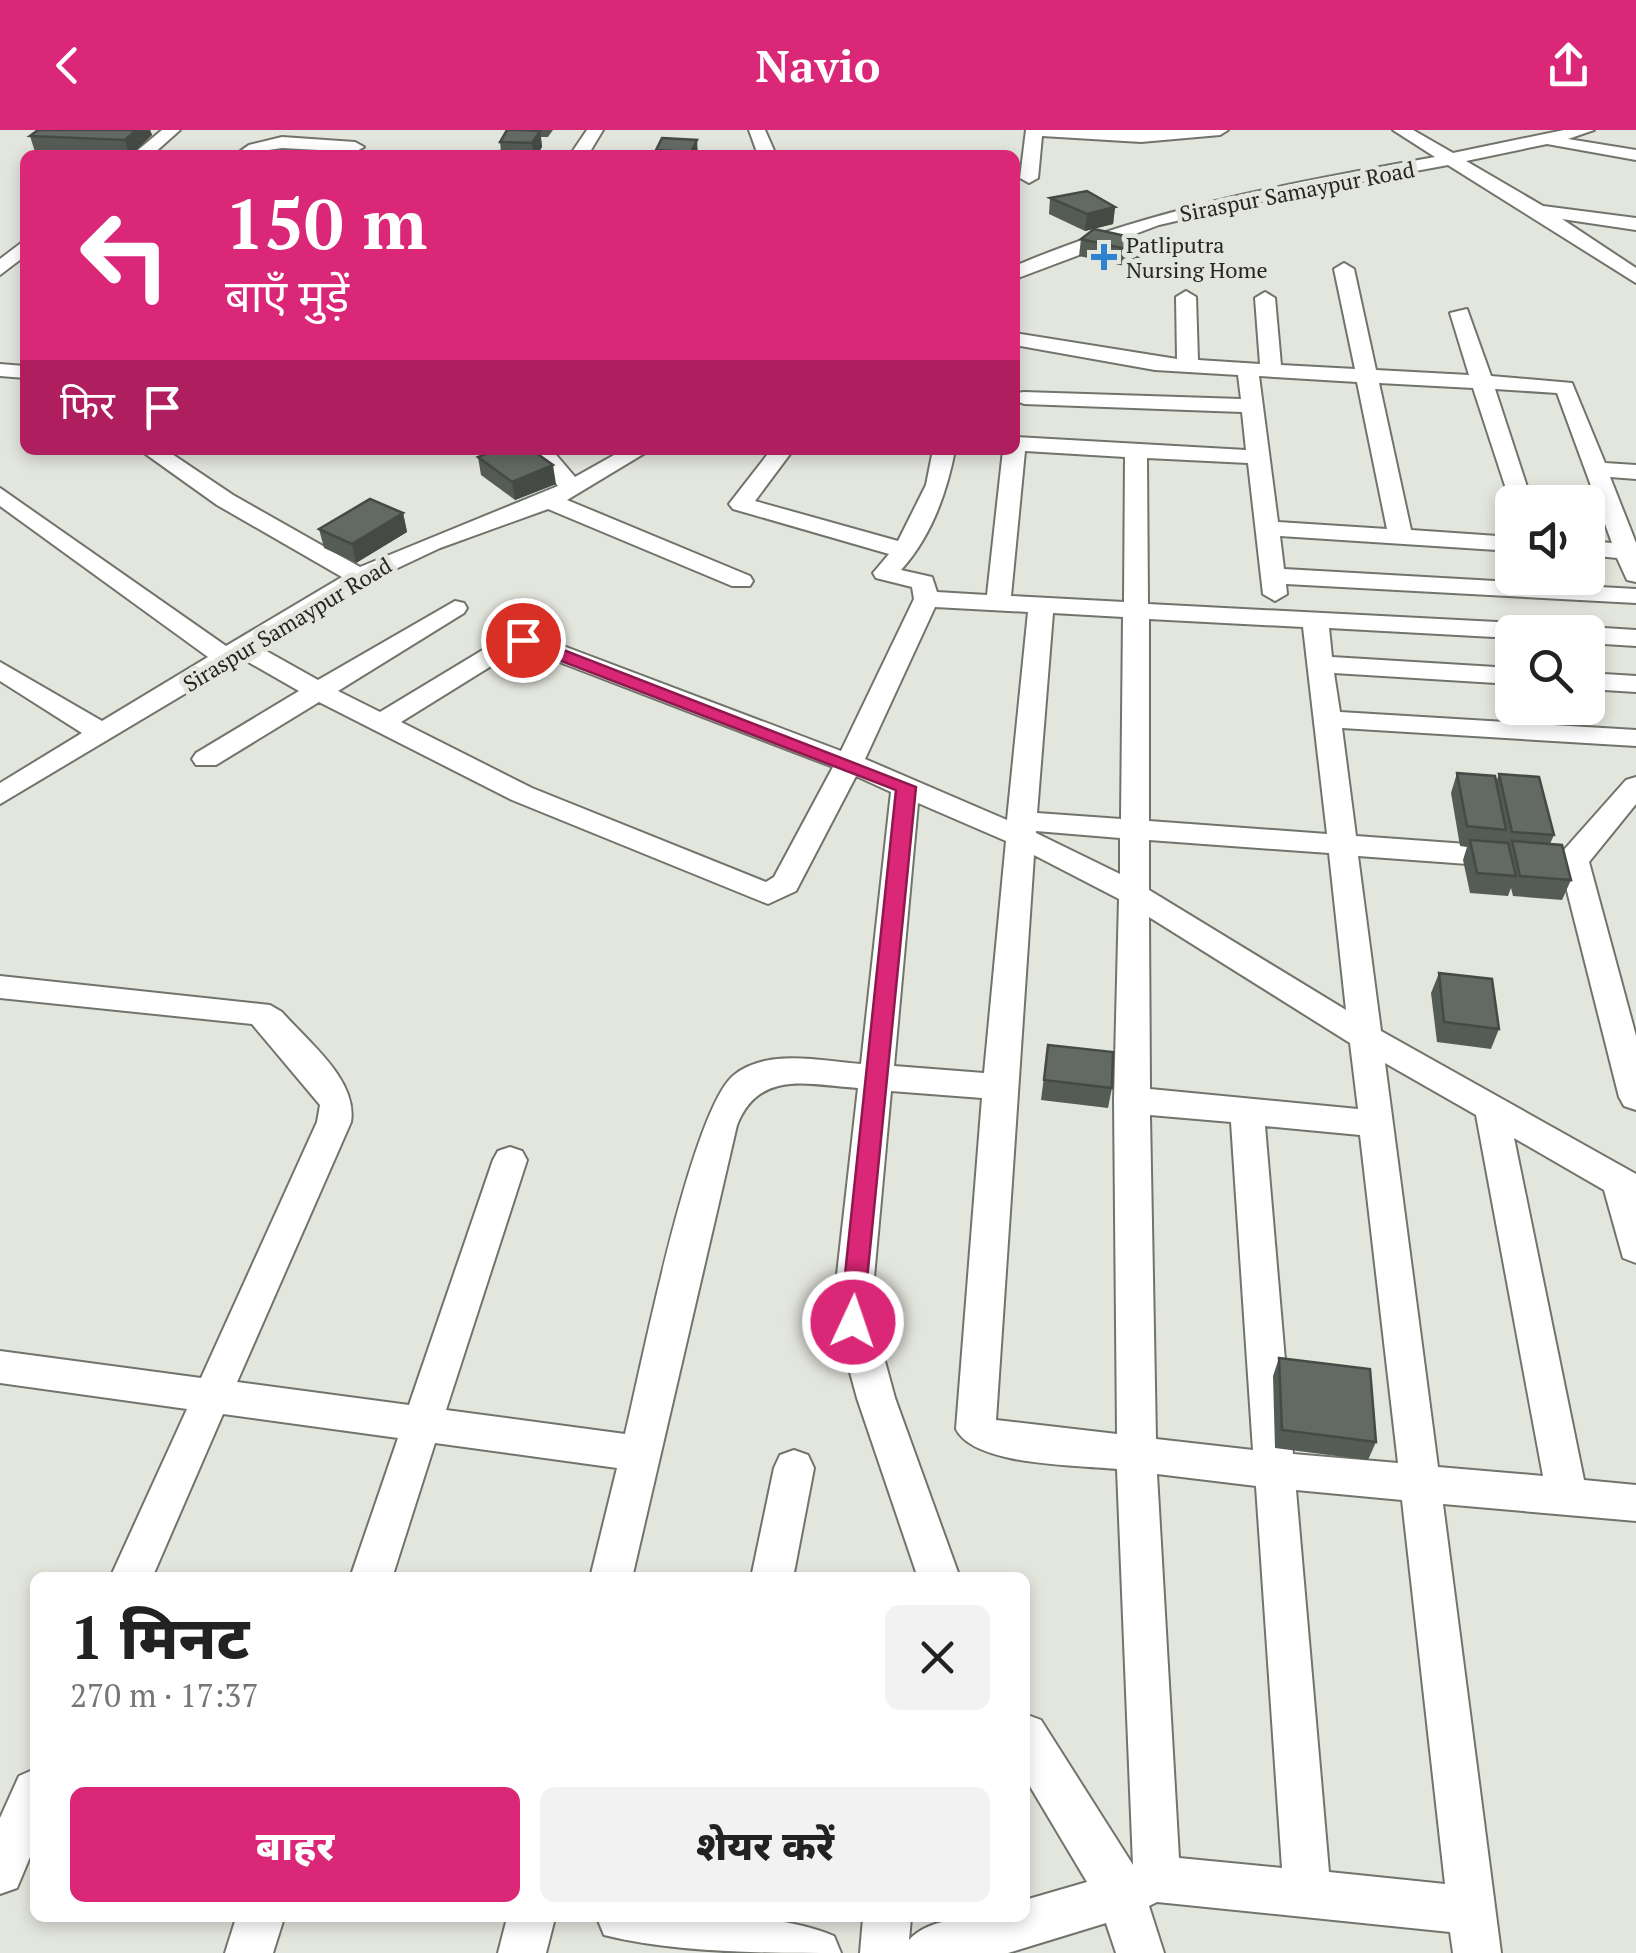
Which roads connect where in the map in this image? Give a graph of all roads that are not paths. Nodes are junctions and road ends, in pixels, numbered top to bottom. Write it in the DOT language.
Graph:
graph roads {
  1 [pos="172,130"];
  2 [pos="370,130"];
  3 [pos="1034,130"];
  4 [pos="1220,130"];
  5 [pos="1400,130"];
  6 [pos="1586,130"];
  7 [pos="1099,132"];
  8 [pos="1165,133"];
  9 [pos="1545,141"];
  10 [pos="146,150"];
  11 [pos="250,150"];
  12 [pos="341,150"];
  13 [pos="353,150"];
  14 [pos="1636,155"];
  15 [pos="1458,161"];
  16 [pos="1029,178"];
  17 [pos="1535,209"];
  18 [pos="1636,224"];
  19 [pos="20,251"];
  20 [pos="0,269"];
  21 [pos="1344,270"];
  22 [pos="1020,271"];
  23 [pos="1636,277"];
  24 [pos="1186,297"];
  25 [pos="1265,298"];
  26 [pos="1460,313"];
  27 [pos="1020,340"];
  28 [pos="1188,366"];
  29 [pos="1259,371"];
  30 [pos="1364,376"];
  31 [pos="1482,381"];
  32 [pos="1024,398"];
  33 [pos="1252,406"];
  34 [pos="1020,447"];
  35 [pos="1136,451"];
  36 [pos="158,455"];
  37 [pos="544,455"];
  38 [pos="630,455"];
  39 [pos="778,455"];
  40 [pos="943,455"];
  41 [pos="1013,455"];
  42 [pos="1259,458"];
  43 [pos="1596,469"];
  44 [pos="1636,472"];
  45 [pos="1515,485"];
  46 [pos="572,488"];
  47 [pos="0,495"];
  48 [pos="549,501"];
  49 [pos="1269,528"];
  50 [pos="1400,537"];
  51 [pos="1495,543"];
  52 [pos="1605,549"];
  53 [pos="1626,550"];
  54 [pos="904,552"];
  55 [pos="1636,574"];
  56 [pos="1273,576"];
  57 [pos="359,577"];
  58 [pos="741,582"];
  59 [pos="1636,596"];
  60 [pos="926,599"];
  61 [pos="998,604"];
  62 [pos="1040,606"];
  63 [pos="456,608"];
  64 [pos="1137,611"];
  65 [pos="1277,619"];
  66 [pos="1315,620"];
  67 [pos="1495,630"];
  68 [pos="1605,637"];
  69 [pos="1636,638"];
  70 [pos="236,654"];
  71 [pos="1321,664"];
  72 [pos="0,670"];
  73 [pos="1495,675"];
  74 [pos="1605,682"];
  75 [pos="1636,684"];
  76 [pos="318,692"];
  77 [pos="1327,719"];
  78 [pos="381,723"];
  79 [pos="103,734"];
  80 [pos="1636,738"];
  81 [pos="206,759"];
  82 [pos="849,762"];
  83 [pos="1636,786"];
  84 [pos="906,787"];
  85 [pos="0,796"];
  86 [pos="1020,828"];
  87 [pos="1134,829"];
  88 [pos="1341,842"];
  89 [pos="1574,862"];
  90 [pos="1132,892"];
  91 [pos="0,987"];
  92 [pos="1364,1036"];
  93 [pos="877,1077"];
  94 [pos="999,1087"];
  95 [pos="1636,1097"];
  96 [pos="1131,1100"];
  97 [pos="1490,1107"];
  98 [pos="1247,1111"];
  99 [pos="1373,1124"];
  100 [pos="510,1160"];
  101 [pos="1628,1187"];
  102 [pos="1636,1248"];
  103 [pos="0,1367"];
  104 [pos="212,1398"];
  105 [pos="420,1425"];
  106 [pos="640,1454"];
  107 [pos="1139,1456"];
  108 [pos="794,1468"];
  109 [pos="1272,1470"];
  110 [pos="1420,1481"];
  111 [pos="1567,1495"];
  112 [pos="1636,1503"];
  113 [pos="920,1531"];
  114 [pos="134,1572"];
  115 [pos="373,1572"];
  116 [pos="612,1572"];
  117 [pos="773,1572"];
  118 [pos="918,1572"];
  119 [pos="937,1572"];
  120 [pos="1030,1743"];
  121 [pos="23,1812"];
  122 [pos="0,1871"];
  123 [pos="1139,1886"];
  124 [pos="1307,1894"];
  125 [pos="1030,1921"];
  126 [pos="259,1922"];
  127 [pos="530,1922"];
  128 [pos="677,1922"];
  129 [pos="887,1922"];
  130 [pos="1026,1922"];
  131 [pos="705,1924"];
  132 [pos="1475,1932"];
  133 [pos="249,1953"];
  134 [pos="522,1953"];
  135 [pos="817,1953"];
  136 [pos="884,1953"];
  137 [pos="928,1953"];
  138 [pos="1140,1953"];
  1 -- 10 [label="street"];
  2 -- 13 [label="street"];
  3 -- 7 [label="street"];
  3 -- 16 [label="street"];
  4 -- 8 [label="street"];
  5 -- 15 [label="street"];
  6 -- 9 [label="street, Siraspur Samaypur Road"];
  7 -- 8 [label="street"];
  9 -- 14 [label="street"];
  9 -- 15 [label="street, Siraspur Samaypur Road"];
  11 -- 12 [label="street"];
  15 -- 17 [label="street"];
  15 -- 22 [label="street, Siraspur Samaypur Road"];
  17 -- 18 [label="street"];
  17 -- 23 [label="street"];
  19 -- 20 [label="street"];
  21 -- 30 [label="street"];
  24 -- 28 [label="street"];
  25 -- 29 [label="street"];
  26 -- 31 [label="street"];
  27 -- 28 [label="street"];
  28 -- 29 [label="street"];
  29 -- 30 [label="street"];
  29 -- 33 [label="street"];
  30 -- 31 [label="street"];
  30 -- 50 [label="street"];
  31 -- 43 [label="street"];
  31 -- 45 [label="street"];
  32 -- 33 [label="street"];
  33 -- 42 [label="street"];
  34 -- 35 [label="street"];
  35 -- 42 [label="street"];
  35 -- 64 [label="street"];
  36 -- 57 [label="street"];
  37 -- 46 [label="street"];
  38 -- 46 [label="street, Siraspur Samaypur Road"];
  39 -- 54 [label="street"];
  40 -- 54 [label="street"];
  41 -- 61 [label="street"];
  42 -- 49 [label="street"];
  43 -- 44 [label="street"];
  43 -- 53 [label="street"];
  46 -- 48 [label="street, Siraspur Samaypur Road"];
  47 -- 70 [label="street"];
  48 -- 57 [label="street, Siraspur Samaypur Road"];
  48 -- 58 [label="street"];
  49 -- 50 [label="street"];
  49 -- 56 [label="street"];
  50 -- 51 [label="street"];
  52 -- 53 [label="street"];
  53 -- 55 [label="street"];
  54 -- 60 [label="street"];
  56 -- 59 [label="street"];
  56 -- 65 [label="street"];
  57 -- 70 [label="street, Siraspur Samaypur Road"];
  60 -- 61 [label="street"];
  60 -- 82 [label="street"];
  61 -- 62 [label="street"];
  62 -- 64 [label="street"];
  62 -- 86 [label="street"];
  63 -- 76 [label="street"];
  64 -- 65 [label="street"];
  64 -- 87 [label="street"];
  65 -- 66 [label="street"];
  66 -- 67 [label="street"];
  66 -- 71 [label="street"];
  68 -- 69 [label="street"];
  70 -- 76 [label="street"];
  70 -- 79 [label="street, Siraspur Samaypur Road"];
  71 -- 73 [label="street"];
  71 -- 77 [label="street"];
  72 -- 79 [label="street"];
  74 -- 75 [label="street"];
  76 -- 78 [label="street"];
  76 -- 81 [label="street"];
  77 -- 80 [label="street"];
  77 -- 88 [label="street"];
  78 -- 82 [label="street"];
  78 -- 82 [label="street"];
  79 -- 85 [label="street, Siraspur Samaypur Road"];
  82 -- 84 [label="street"];
  83 -- 89 [label="street"];
  84 -- 86 [label="street"];
  84 -- 93 [label="street"];
  86 -- 87 [label="street"];
  86 -- 90 [label="street"];
  86 -- 94 [label="street"];
  87 -- 88 [label="street"];
  87 -- 90 [label="street"];
  88 -- 89 [label="street"];
  88 -- 92 [label="street"];
  89 -- 95 [label="street"];
  90 -- 92 [label="street"];
  90 -- 96 [label="street"];
  91 -- 104 [label="street"];
  92 -- 97 [label="street"];
  92 -- 99 [label="street"];
  93 -- 94 [label="street"];
  93 -- 106 [label="street"];
  93 -- 113 [label="street"];
  94 -- 107 [label="street"];
  96 -- 98 [label="street"];
  96 -- 107 [label="street"];
  97 -- 101 [label="street"];
  97 -- 111 [label="street"];
  98 -- 99 [label="street"];
  98 -- 109 [label="street"];
  99 -- 110 [label="street"];
  100 -- 105 [label="street"];
  101 -- 102 [label="street"];
  103 -- 104 [label="street"];
  104 -- 105 [label="street"];
  104 -- 114 [label="street"];
  105 -- 106 [label="street"];
  105 -- 115 [label="street"];
  106 -- 116 [label="street"];
  107 -- 109 [label="street"];
  107 -- 123 [label="street"];
  108 -- 117 [label="street"];
  109 -- 110 [label="street"];
  109 -- 124 [label="street"];
  110 -- 111 [label="street"];
  110 -- 132 [label="street"];
  111 -- 112 [label="street"];
  113 -- 118 [label="street"];
  113 -- 119 [label="street"];
  120 -- 123 [label="street"];
  121 -- 122 [label="street"];
  123 -- 124 [label="street"];
  123 -- 125 [label="street"];
  123 -- 138 [label="street"];
  124 -- 132 [label="street"];
  126 -- 133 [label="street"];
  127 -- 134 [label="street"];
  128 -- 131 [label="street"];
  129 -- 136 [label="street"];
  130 -- 137 [label="street"];
  131 -- 135 [label="street"];
}
